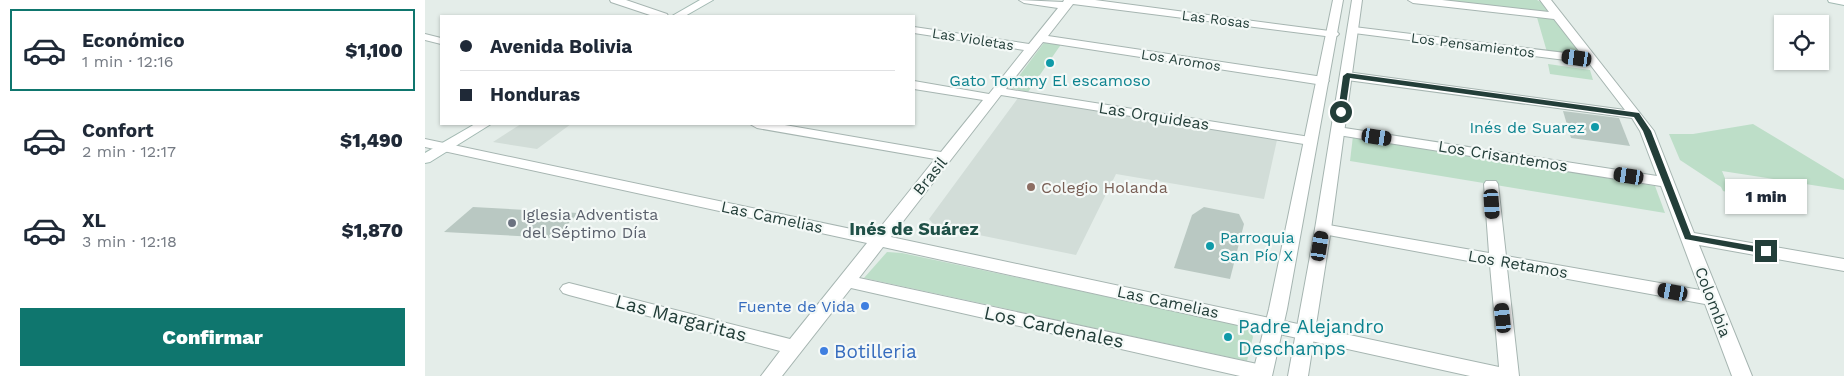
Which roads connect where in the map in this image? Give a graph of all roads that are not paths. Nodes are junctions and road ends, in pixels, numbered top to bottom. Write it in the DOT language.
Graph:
graph roads {
  1 [pos="615,0"];
  2 [pos="708,0"];
  3 [pos="1024,0"];
  4 [pos="1338,0"];
  5 [pos="1357,0"];
  6 [pos="1413,0"];
  7 [pos="1545,0"];
  8 [pos="1833,0"];
  9 [pos="1844,2"];
  10 [pos="1068,3"];
  11 [pos="660,15"];
  12 [pos="679,15"];
  13 [pos="1559,16"];
  14 [pos="915,30"];
  15 [pos="1354,30"];
  16 [pos="1333,34"];
  17 [pos="425,37"];
  18 [pos="440,41"];
  19 [pos="1035,43"];
  20 [pos="1593,60"];
  21 [pos="1347,76"];
  22 [pos="1323,81"];
  23 [pos="915,86"];
  24 [pos="995,94"];
  25 [pos="1637,115"];
  26 [pos="483,125"];
  27 [pos="763,125"];
  28 [pos="1338,131"];
  29 [pos="1310,141"];
  30 [pos="425,143"];
  31 [pos="445,147"];
  32 [pos="946,157"];
  33 [pos="425,159"];
  34 [pos="1667,182"];
  35 [pos="1491,184"];
  36 [pos="1323,229"];
  37 [pos="1688,237"];
  38 [pos="879,240"];
  39 [pos="1497,261"];
  40 [pos="1844,265"];
  41 [pos="845,281"];
  42 [pos="569,289"];
  43 [pos="1712,299"];
  44 [pos="1275,325"];
  45 [pos="1305,332"];
  46 [pos="794,347"];
  47 [pos="1262,374"];
  48 [pos="771,376"];
  49 [pos="1298,376"];
  50 [pos="1507,376"];
  51 [pos="1742,376"];
  1 -- 11 [label="street"];
  2 -- 12 [label="street"];
  3 -- 10 [label="street, Las Rosas"];
  4 -- 16 [label="street"];
  5 -- 15 [label="street"];
  6 -- 13 [label="street"];
  7 -- 13 [label="street, Colombia"];
  8 -- 9 [label="street"];
  10 -- 16 [label="street, Las Rosas"];
  10 -- 19 [label="street, Brasil"];
  13 -- 20 [label="street, Colombia"];
  14 -- 19 [label="street, Las Violetas"];
  15 -- 20 [label="street, Los Pensamientos"];
  15 -- 21 [label="street"];
  16 -- 22 [label="street"];
  17 -- 18 [label="street"];
  19 -- 22 [label="street, Los Aromos"];
  19 -- 24 [label="street, Brasil"];
  20 -- 25 [label="street, Colombia"];
  21 -- 25 [label="street"];
  21 -- 28 [label="street"];
  22 -- 29 [label="street"];
  23 -- 24 [label="street, Las Orquideas"];
  24 -- 29 [label="street, Las Orquideas"];
  24 -- 32 [label="street, Brasil"];
  25 -- 34 [label="street, Colombia"];
  26 -- 31 [label="street"];
  27 -- 32 [label="street"];
  28 -- 34 [label="street, Los Crisantemos"];
  28 -- 36 [label="street"];
  29 -- 44 [label="street"];
  30 -- 31 [label="street, Las Camelias"];
  31 -- 33 [label="street"];
  31 -- 38 [label="street, Las Camelias"];
  32 -- 38 [label="street, Brasil"];
  34 -- 37 [label="street, Colombia"];
  35 -- 39 [label="street"];
  36 -- 39 [label="street, Los Retamos"];
  36 -- 45 [label="street"];
  37 -- 40 [label="street"];
  37 -- 43 [label="street, Colombia"];
  38 -- 41 [label="street, Brasil"];
  38 -- 44 [label="street, Las Camelias"];
  39 -- 43 [label="street, Los Retamos"];
  39 -- 50 [label="street"];
  41 -- 46 [label="street, Brasil"];
  41 -- 47 [label="street, Los Cardenales"];
  42 -- 46 [label="street, Las Margaritas"];
  43 -- 51 [label="street, Colombia"];
  44 -- 45 [label="street, Las Camelias"];
  44 -- 47 [label="street"];
  45 -- 49 [label="street"];
  45 -- 50 [label="street, Las Camelias"];
  46 -- 48 [label="street, Brasil"];
}
